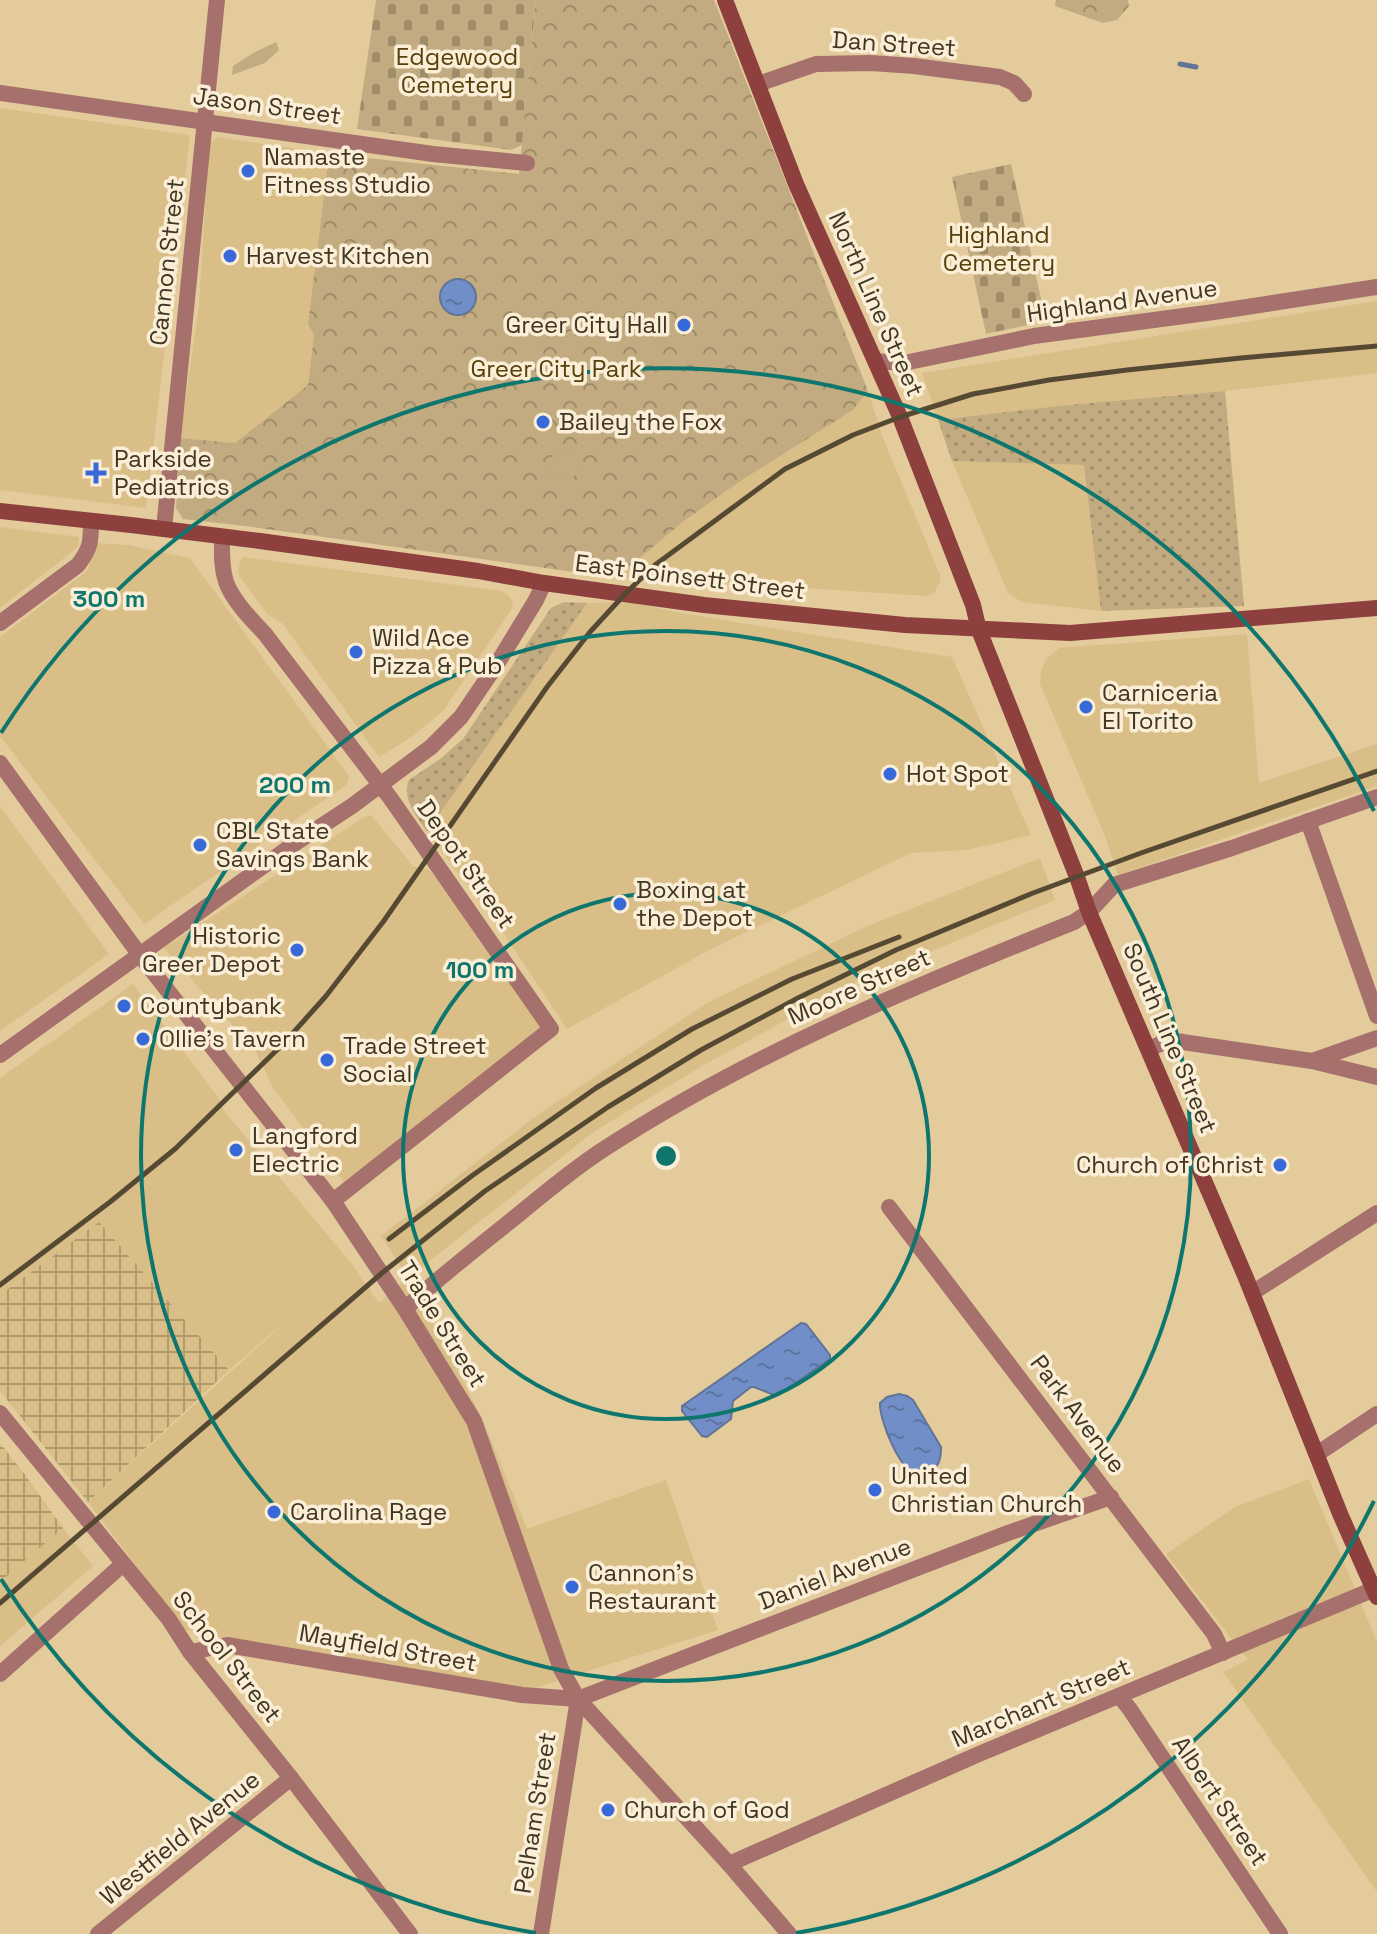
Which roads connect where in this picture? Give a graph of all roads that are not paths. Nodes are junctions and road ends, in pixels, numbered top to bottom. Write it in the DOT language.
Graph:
graph roads {
  1 [pos="217,0"];
  2 [pos="725,0"];
  3 [pos="758,84"];
  4 [pos="0,93"];
  5 [pos="1024,94"];
  6 [pos="205,121"];
  7 [pos="527,163"];
  8 [pos="1377,287"];
  9 [pos="875,361"];
  10 [pos="0,511"];
  11 [pos="91,521"];
  12 [pos="164,529"];
  13 [pos="222,537"];
  14 [pos="544,583"];
  15 [pos="1377,608"];
  16 [pos="0,623"];
  17 [pos="979,630"];
  18 [pos="0,763"];
  19 [pos="380,784"];
  20 [pos="1377,797"];
  21 [pos="1308,821"];
  22 [pos="1089,912"];
  23 [pos="139,954"];
  24 [pos="1377,1016"];
  25 [pos="1377,1038"];
  26 [pos="1149,1049"];
  27 [pos="0,1055"];
  28 [pos="1312,1061"];
  29 [pos="1377,1077"];
  30 [pos="333,1201"];
  31 [pos="889,1207"];
  32 [pos="1377,1213"];
  33 [pos="1252,1293"];
  34 [pos="405,1309"];
  35 [pos="0,1413"];
  36 [pos="1377,1414"];
  37 [pos="1317,1454"];
  38 [pos="1111,1497"];
  39 [pos="123,1564"];
  40 [pos="1376,1592"];
  41 [pos="190,1652"];
  42 [pos="1223,1653"];
  43 [pos="0,1674"];
  44 [pos="1119,1696"];
  45 [pos="578,1699"];
  46 [pos="291,1778"];
  47 [pos="729,1864"];
  48 [pos="98,1934"];
  49 [pos="410,1934"];
  50 [pos="541,1934"];
  51 [pos="789,1934"];
  52 [pos="1280,1934"];
  1 -- 6 [label="street, Cannon Street"];
  2 -- 3 [label="main road, North Line Street"];
  3 -- 5 [label="street, Dan Street"];
  3 -- 9 [label="main road, North Line Street"];
  4 -- 6 [label="street, Jason Street"];
  6 -- 7 [label="street, Jason Street"];
  6 -- 12 [label="street, Cannon Street"];
  8 -- 9 [label="street, Highland Avenue"];
  9 -- 17 [label="main road, North Line Street"];
  10 -- 11 [label="main road, East Poinsett Street"];
  11 -- 12 [label="main road, East Poinsett Street"];
  11 -- 16 [label="street"];
  12 -- 13 [label="main road, East Poinsett Street"];
  13 -- 14 [label="main road, East Poinsett Street"];
  13 -- 19 [label="street, Depot Street"];
  14 -- 17 [label="main road, East Poinsett Street"];
  14 -- 19 [label="street"];
  15 -- 17 [label="main road, East Poinsett Street"];
  17 -- 22 [label="main road, South Line Street"];
  18 -- 23 [label="street, Trade Street"];
  19 -- 23 [label="street"];
  19 -- 30 [label="street, Depot Street"];
  20 -- 21 [label="street, Moore Street"];
  21 -- 22 [label="street, Moore Street"];
  21 -- 24 [label="street"];
  22 -- 26 [label="main road, South Line Street"];
  22 -- 34 [label="street, Moore Street"];
  23 -- 27 [label="street"];
  23 -- 30 [label="street, Trade Street"];
  25 -- 28 [label="street"];
  26 -- 28 [label="street"];
  26 -- 33 [label="main road, South Line Street"];
  28 -- 29 [label="street"];
  30 -- 34 [label="street, Trade Street"];
  31 -- 38 [label="street, Park Avenue"];
  32 -- 33 [label="street"];
  33 -- 37 [label="main road, South Line Street"];
  34 -- 45 [label="street, Trade Street"];
  35 -- 39 [label="street, School Street"];
  36 -- 37 [label="street"];
  37 -- 40 [label="main road, South Line Street"];
  38 -- 42 [label="street, Park Avenue"];
  38 -- 45 [label="street, Daniel Avenue"];
  39 -- 41 [label="street, School Street"];
  39 -- 43 [label="street"];
  40 -- 42 [label="street, Marchant Street"];
  41 -- 45 [label="street, Mayfield Street"];
  41 -- 46 [label="street, School Street"];
  42 -- 44 [label="street, Marchant Street"];
  44 -- 47 [label="street, Marchant Street"];
  44 -- 52 [label="street, Albert Street"];
  45 -- 47 [label="street, Trade Street"];
  45 -- 50 [label="street, Pelham Street"];
  46 -- 48 [label="street, Westfield Avenue"];
  46 -- 49 [label="street, School Street"];
  47 -- 51 [label="street, Trade Street"];
}
